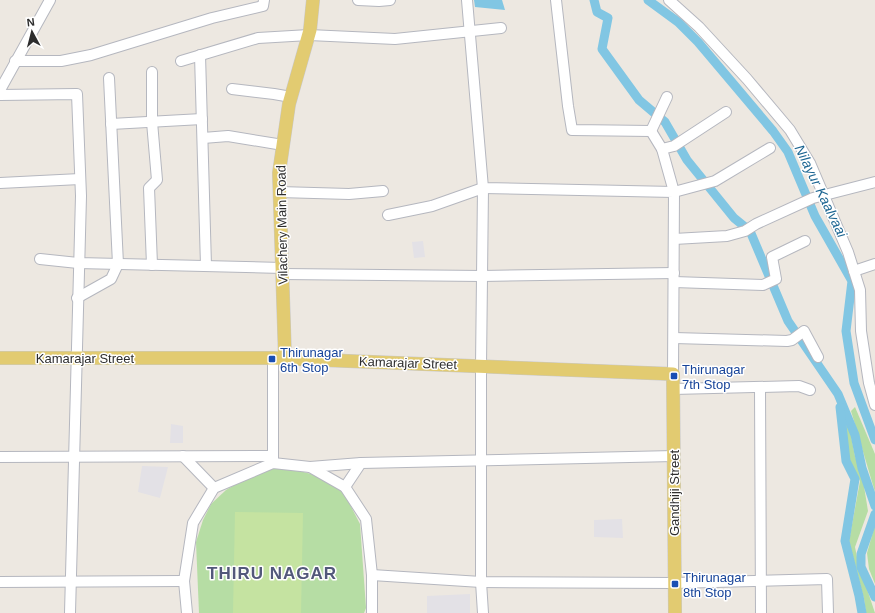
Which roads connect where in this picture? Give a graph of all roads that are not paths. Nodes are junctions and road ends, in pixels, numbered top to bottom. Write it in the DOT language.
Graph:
graph roads {
  1 [pos="50,0"];
  2 [pos="264,0"];
  3 [pos="313,0"];
  4 [pos="358,0"];
  5 [pos="390,0"];
  6 [pos="467,0"];
  7 [pos="556,0"];
  8 [pos="669,0"];
  9 [pos="501,28"];
  10 [pos="469,31"];
  11 [pos="309,35"];
  12 [pos="200,55"];
  13 [pos="15,61"];
  14 [pos="181,61"];
  15 [pos="5,72"];
  16 [pos="152,72"];
  17 [pos="109,78"];
  18 [pos="232,89"];
  19 [pos="0,90"];
  20 [pos="0,95"];
  21 [pos="291,97"];
  22 [pos="666,97"];
  23 [pos="726,112"];
  24 [pos="202,119"];
  25 [pos="152,122"];
  26 [pos="111,124"];
  27 [pos="651,131"];
  28 [pos="203,138"];
  29 [pos="283,145"];
  30 [pos="770,148"];
  31 [pos="662,149"];
  32 [pos="80,179"];
  33 [pos="875,182"];
  34 [pos="0,183"];
  35 [pos="483,188"];
  36 [pos="383,191"];
  37 [pos="279,192"];
  38 [pos="674,192"];
  39 [pos="824,195"];
  40 [pos="388,215"];
  41 [pos="674,238"];
  42 [pos="806,241"];
  43 [pos="40,258"];
  44 [pos="78,263"];
  45 [pos="118,264"];
  46 [pos="875,264"];
  47 [pos="152,265"];
  48 [pos="206,266"];
  49 [pos="854,270"];
  50 [pos="282,271"];
  51 [pos="482,276"];
  52 [pos="674,278"];
  53 [pos="77,298"];
  54 [pos="674,338"];
  55 [pos="818,357"];
  56 [pos="0,358"];
  57 [pos="76,358"];
  58 [pos="279,358"];
  59 [pos="481,366"];
  60 [pos="673,374"];
  61 [pos="872,382"];
  62 [pos="760,387"];
  63 [pos="673,389"];
  64 [pos="810,390"];
  65 [pos="875,405"];
  66 [pos="183,456"];
  67 [pos="674,456"];
  68 [pos="0,457"];
  69 [pos="74,457"];
  70 [pos="273,459"];
  71 [pos="481,460"];
  72 [pos="361,463"];
  73 [pos="310,467"];
  74 [pos="345,487"];
  75 [pos="214,488"];
  76 [pos="372,575"];
  77 [pos="184,581"];
  78 [pos="760,581"];
  79 [pos="0,582"];
  80 [pos="70,582"];
  81 [pos="481,582"];
  82 [pos="674,583"];
  83 [pos="70,613"];
  84 [pos="187,613"];
  85 [pos="372,613"];
  86 [pos="483,613"];
  87 [pos="675,613"];
  88 [pos="761,613"];
  89 [pos="828,613"];
  1 -- 13 [label="street"];
  2 -- 13 [label="street"];
  3 -- 11 [label="main road, Vilachery Main Road"];
  4 -- 5 [label="street"];
  6 -- 10 [label="street"];
  7 -- 27 [label="street"];
  8 -- 39 [label="street"];
  9 -- 10 [label="street"];
  10 -- 11 [label="street"];
  10 -- 35 [label="street"];
  11 -- 12 [label="street"];
  11 -- 21 [label="main road, Vilachery Main Road"];
  12 -- 14 [label="street"];
  12 -- 24 [label="street"];
  13 -- 15 [label="street"];
  15 -- 19 [label="street"];
  16 -- 25 [label="street"];
  17 -- 26 [label="street"];
  18 -- 21 [label="street"];
  20 -- 32 [label="street"];
  21 -- 29 [label="main road, Vilachery Main Road"];
  22 -- 27 [label="street"];
  23 -- 31 [label="street"];
  24 -- 25 [label="street"];
  24 -- 28 [label="street"];
  25 -- 26 [label="street"];
  25 -- 47 [label="street"];
  26 -- 45 [label="street"];
  27 -- 31 [label="street"];
  28 -- 29 [label="street"];
  28 -- 48 [label="street"];
  29 -- 37 [label="main road, Vilachery Main Road"];
  30 -- 38 [label="street"];
  31 -- 38 [label="street"];
  32 -- 34 [label="street"];
  32 -- 44 [label="street"];
  33 -- 39 [label="street"];
  35 -- 38 [label="street"];
  35 -- 40 [label="street"];
  35 -- 51 [label="street"];
  36 -- 37 [label="street"];
  37 -- 50 [label="main road, Vilachery Main Road"];
  38 -- 41 [label="street"];
  39 -- 41 [label="street"];
  39 -- 49 [label="street"];
  41 -- 52 [label="street"];
  42 -- 52 [label="street"];
  43 -- 44 [label="street"];
  44 -- 45 [label="street"];
  44 -- 53 [label="street"];
  45 -- 47 [label="street"];
  45 -- 53 [label="street"];
  46 -- 49 [label="street"];
  47 -- 48 [label="street"];
  48 -- 50 [label="street"];
  49 -- 61 [label="street"];
  50 -- 51 [label="street"];
  50 -- 58 [label="main road, Vilachery Main Road"];
  51 -- 52 [label="street"];
  51 -- 59 [label="street"];
  52 -- 54 [label="street"];
  53 -- 57 [label="street"];
  54 -- 55 [label="street"];
  54 -- 60 [label="street"];
  56 -- 57 [label="main road, Kamarajar Street"];
  57 -- 58 [label="main road, Kamarajar Street"];
  57 -- 69 [label="street"];
  58 -- 59 [label="main road, Kamarajar Street"];
  58 -- 70 [label="street"];
  59 -- 60 [label="main road, Kamarajar Street"];
  59 -- 71 [label="street"];
  60 -- 63 [label="main road, Gandhiji Street"];
  61 -- 65 [label="street"];
  62 -- 63 [label="street"];
  62 -- 64 [label="street"];
  62 -- 78 [label="street"];
  63 -- 67 [label="main road, Gandhiji Street"];
  66 -- 69 [label="street"];
  66 -- 70 [label="street"];
  66 -- 75 [label="street"];
  67 -- 71 [label="street"];
  67 -- 82 [label="main road, Gandhiji Street"];
  68 -- 69 [label="street"];
  69 -- 80 [label="street"];
  70 -- 73 [label="street"];
  70 -- 75 [label="street"];
  71 -- 72 [label="street"];
  71 -- 81 [label="street"];
  72 -- 73 [label="street"];
  72 -- 74 [label="street"];
  73 -- 74 [label="street"];
  74 -- 76 [label="street"];
  75 -- 77 [label="street"];
  76 -- 81 [label="street"];
  76 -- 85 [label="street"];
  77 -- 80 [label="street"];
  77 -- 84 [label="street"];
  78 -- 82 [label="street"];
  78 -- 88 [label="street"];
  78 -- 89 [label="street"];
  79 -- 80 [label="street"];
  80 -- 83 [label="street"];
  81 -- 82 [label="street"];
  81 -- 86 [label="street"];
  82 -- 87 [label="main road, Gandhiji Street"];
}
